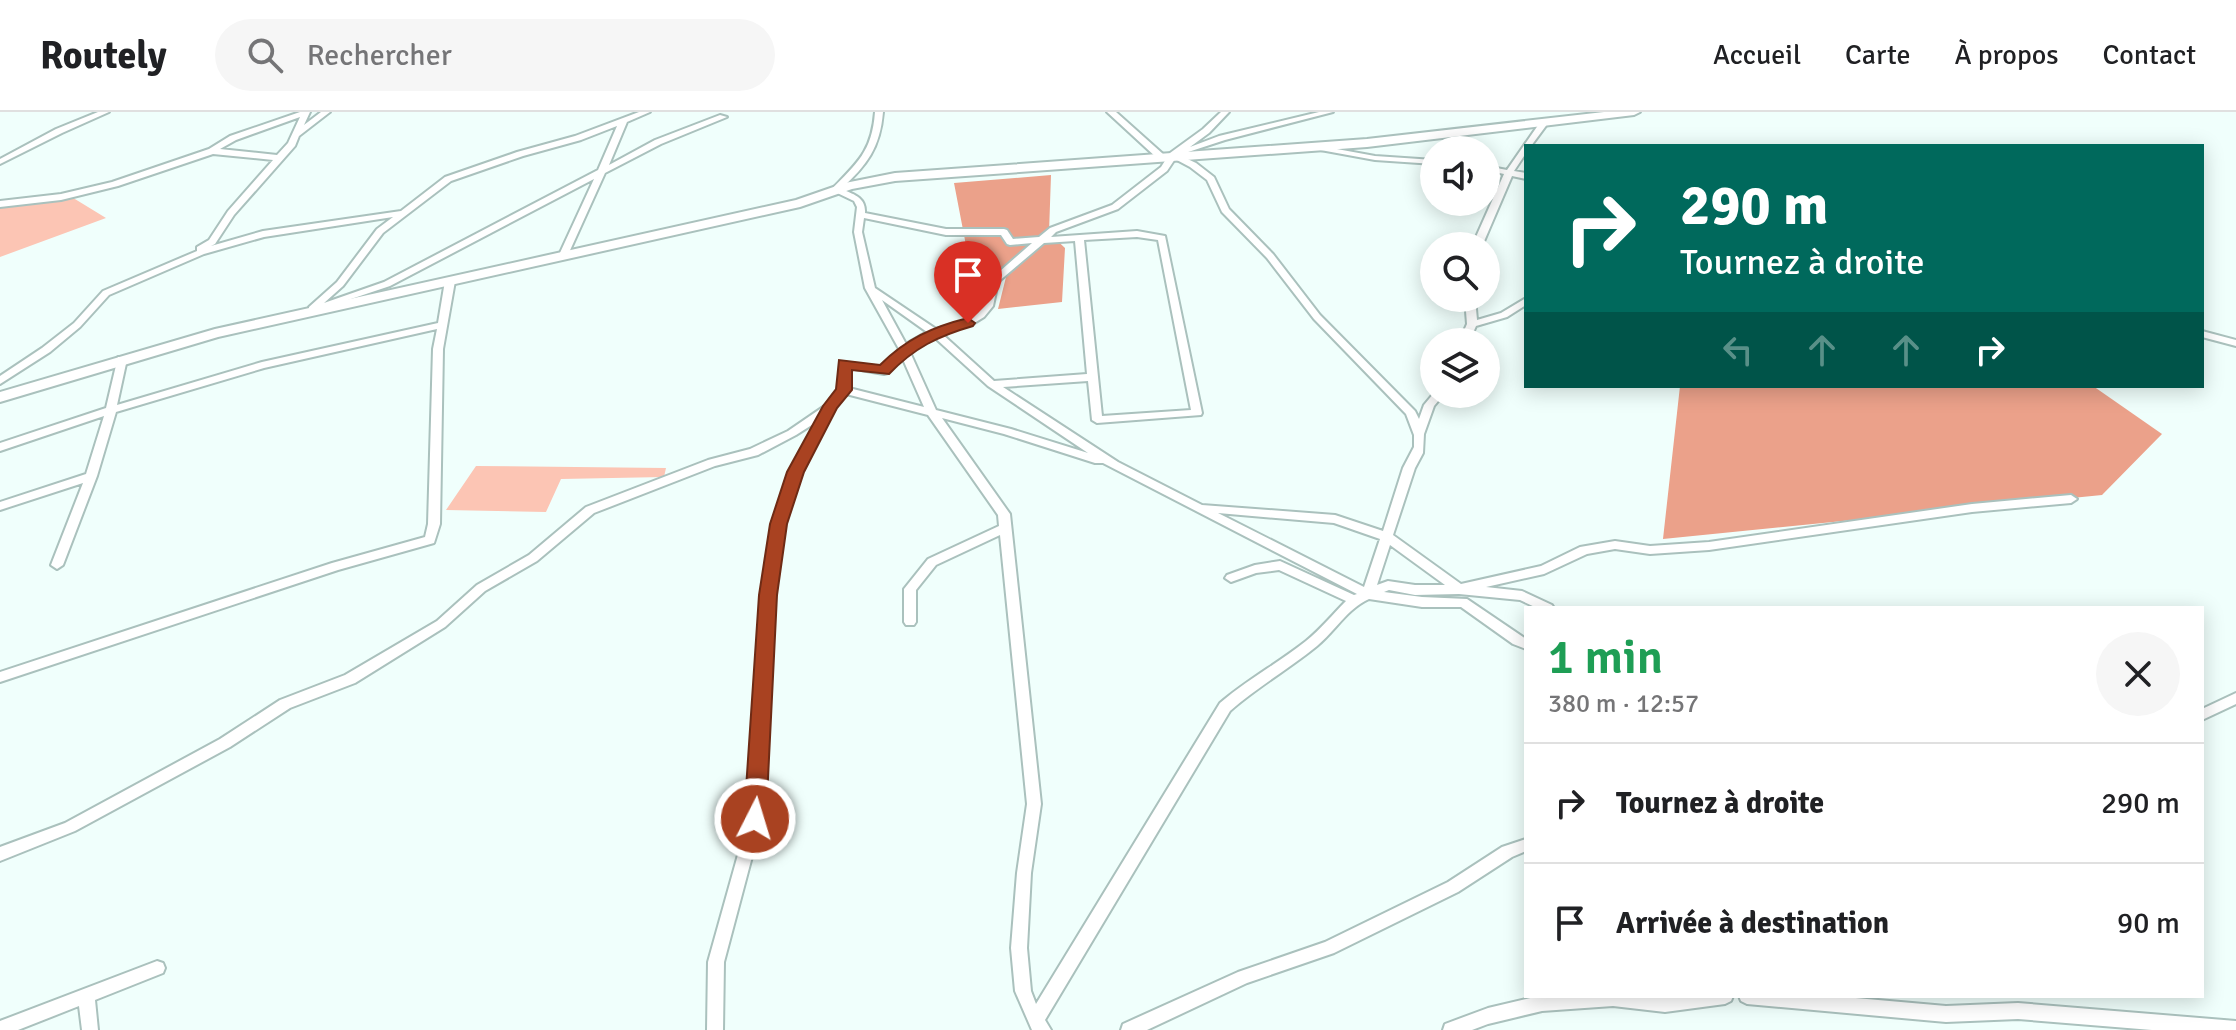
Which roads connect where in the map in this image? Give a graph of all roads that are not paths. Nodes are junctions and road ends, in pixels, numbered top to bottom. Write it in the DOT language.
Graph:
graph roads {
  1 [pos="105,112"];
  2 [pos="326,112"];
  3 [pos="646,112"];
  4 [pos="879,112"];
  5 [pos="1111,112"];
  6 [pos="1225,112"];
  7 [pos="1329,112"];
  8 [pos="1634,112"];
  9 [pos="306,113"];
  10 [pos="723,117"];
  11 [pos="624,119"];
  12 [pos="1544,123"];
  13 [pos="298,134"];
  14 [pos="1528,144"];
  15 [pos="1318,147"];
  16 [pos="1524,150"];
  17 [pos="212,151"];
  18 [pos="1167,156"];
  19 [pos="278,158"];
  20 [pos="1420,161"];
  21 [pos="0,162"];
  22 [pos="605,170"];
  23 [pos="1500,170"];
  24 [pos="1510,171"];
  25 [pos="1524,175"];
  26 [pos="835,190"];
  27 [pos="0,204"];
  28 [pos="400,213"];
  29 [pos="860,215"];
  30 [pos="1483,232"];
  31 [pos="1043,238"];
  32 [pos="1079,238"];
  33 [pos="564,255"];
  34 [pos="170,267"];
  35 [pos="450,281"];
  36 [pos="870,288"];
  37 [pos="1524,302"];
  38 [pos="310,312"];
  39 [pos="1471,312"];
  40 [pos="1472,324"];
  41 [pos="442,325"];
  42 [pos="1470,328"];
  43 [pos="934,332"];
  44 [pos="2204,335"];
  45 [pos="2236,343"];
  46 [pos="904,349"];
  47 [pos="122,359"];
  48 [pos="1093,377"];
  49 [pos="0,381"];
  50 [pos="992,384"];
  51 [pos="844,390"];
  52 [pos="0,397"];
  53 [pos="831,406"];
  54 [pos="1428,408"];
  55 [pos="111,410"];
  56 [pos="932,412"];
  57 [pos="1420,432"];
  58 [pos="0,447"];
  59 [pos="1114,465"];
  60 [pos="91,476"];
  61 [pos="2071,499"];
  62 [pos="0,506"];
  63 [pos="1195,507"];
  64 [pos="1005,528"];
  65 [pos="1387,537"];
  66 [pos="57,565"];
  67 [pos="1231,578"];
  68 [pos="1459,589"];
  69 [pos="1368,594"];
  70 [pos="1352,599"];
  71 [pos="1544,606"];
  72 [pos="910,622"];
  73 [pos="1524,643"];
  74 [pos="0,677"];
  75 [pos="2236,698"];
  76 [pos="2204,714"];
  77 [pos="1524,846"];
  78 [pos="0,854"];
  79 [pos="157,968"];
  80 [pos="86,994"];
  81 [pos="1613,998"];
  82 [pos="1613,998"];
  83 [pos="1710,998"];
  84 [pos="1769,998"];
  85 [pos="1039,1025"];
  86 [pos="0,1029"];
  87 [pos="2236,1029"];
  88 [pos="90,1030"];
  89 [pos="715,1030"];
  90 [pos="1129,1030"];
  91 [pos="1451,1030"];
  1 -- 21 [label="street"];
  2 -- 13 [label="street"];
  3 -- 11 [label="street"];
  4 -- 26 [label="street"];
  5 -- 18 [label="street"];
  6 -- 18 [label="street"];
  7 -- 18 [label="street"];
  8 -- 12 [label="street"];
  9 -- 13 [label="street"];
  9 -- 17 [label="street"];
  10 -- 22 [label="street"];
  11 -- 22 [label="street"];
  11 -- 28 [label="street"];
  12 -- 14 [label="street"];
  12 -- 15 [label="street"];
  13 -- 19 [label="street"];
  15 -- 18 [label="street"];
  15 -- 20 [label="street"];
  16 -- 24 [label="street"];
  17 -- 19 [label="street"];
  17 -- 27 [label="street"];
  18 -- 26 [label="street"];
  18 -- 31 [label="street"];
  18 -- 57 [label="street"];
  19 -- 34 [label="street"];
  22 -- 33 [label="street"];
  22 -- 38 [label="street"];
  23 -- 24 [label="street"];
  24 -- 25 [label="street"];
  24 -- 30 [label="street"];
  26 -- 29 [label="street"];
  26 -- 33 [label="street"];
  28 -- 34 [label="street"];
  28 -- 38 [label="street"];
  29 -- 31 [label="street"];
  29 -- 36 [label="street"];
  31 -- 32 [label="street"];
  31 -- 43 [label="street"];
  32 -- 48 [label="street"];
  32 -- 48 [label="street"];
  33 -- 35 [label="street"];
  34 -- 49 [label="street"];
  35 -- 38 [label="street"];
  35 -- 41 [label="street"];
  36 -- 43 [label="street"];
  36 -- 46 [label="street"];
  37 -- 40 [label="street"];
  38 -- 47 [label="street"];
  39 -- 40 [label="street"];
  40 -- 42 [label="street"];
  41 -- 55 [label="street"];
  41 -- 74 [label="street"];
  43 -- 46 [label="street"];
  43 -- 50 [label="street"];
  44 -- 45 [label="street"];
  46 -- 51 [label="street"];
  46 -- 56 [label="street"];
  47 -- 52 [label="street"];
  47 -- 55 [label="street"];
  48 -- 50 [label="street"];
  50 -- 59 [label="street"];
  51 -- 53 [label="street"];
  51 -- 56 [label="street"];
  53 -- 78 [label="street"];
  53 -- 89 [label="street"];
  54 -- 57 [label="street"];
  55 -- 58 [label="street"];
  55 -- 60 [label="street"];
  56 -- 59 [label="street"];
  56 -- 64 [label="street"];
  57 -- 65 [label="street"];
  59 -- 63 [label="street"];
  60 -- 62 [label="street"];
  60 -- 66 [label="street"];
  61 -- 68 [label="street"];
  63 -- 65 [label="street"];
  63 -- 69 [label="street"];
  64 -- 72 [label="street"];
  64 -- 85 [label="street"];
  65 -- 68 [label="street"];
  65 -- 69 [label="street"];
  67 -- 70 [label="street"];
  68 -- 69 [label="street"];
  68 -- 71 [label="street"];
  69 -- 70 [label="street"];
  69 -- 73 [label="street"];
  70 -- 85 [label="street"];
  75 -- 76 [label="street"];
  77 -- 90 [label="street"];
  79 -- 80 [label="street"];
  80 -- 86 [label="street"];
  80 -- 88 [label="street"];
  81 -- 91 [label="street"];
  82 -- 83 [label="street"];
  84 -- 87 [label="street"];
}
